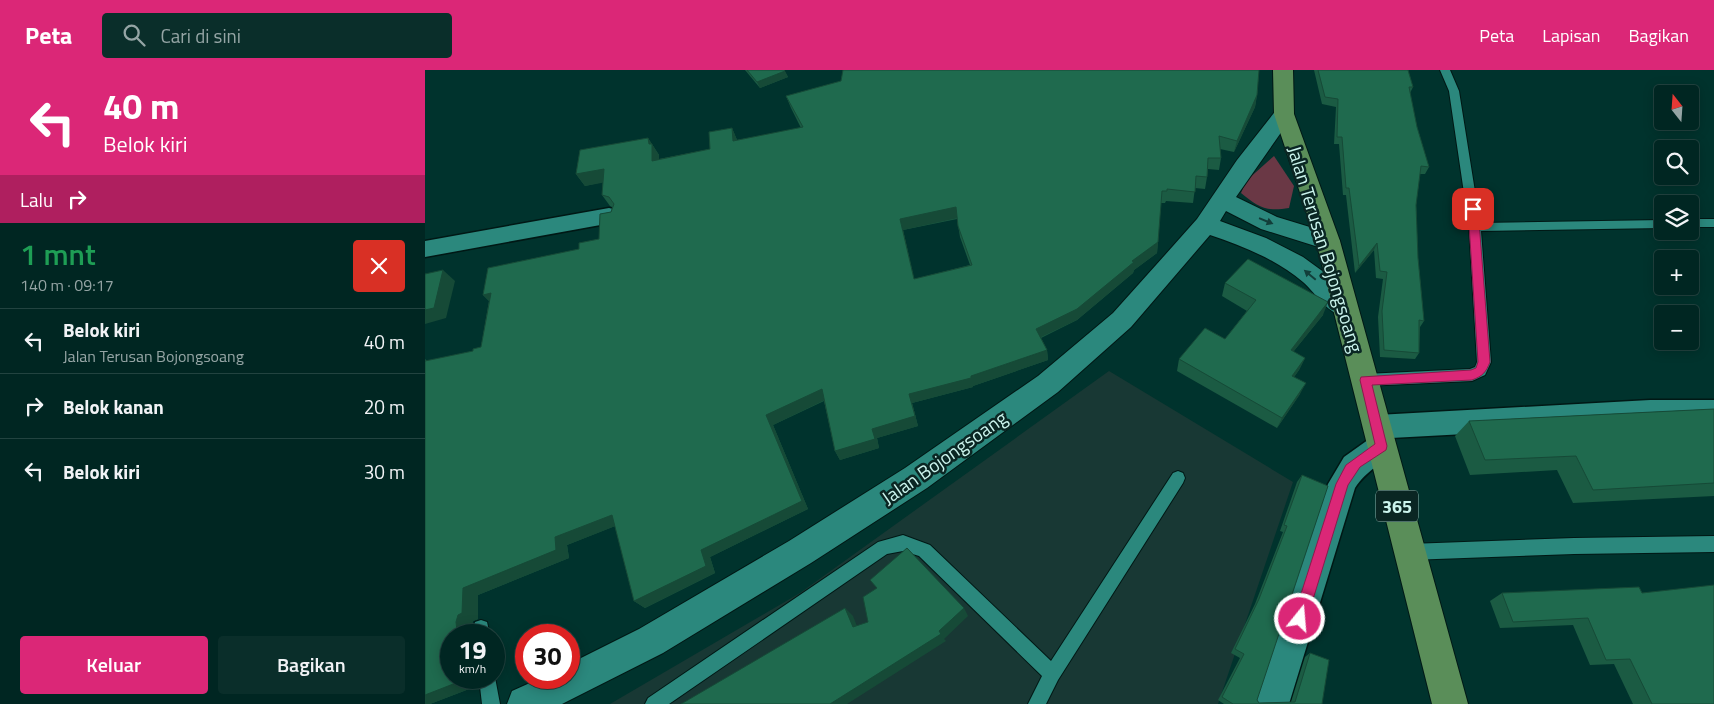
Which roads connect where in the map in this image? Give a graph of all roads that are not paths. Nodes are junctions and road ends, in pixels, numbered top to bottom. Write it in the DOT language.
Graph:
graph roads {
  1 [pos="1283,70"];
  2 [pos="1445,70"];
  3 [pos="1284,114"];
  4 [pos="1223,200"];
  5 [pos="609,216"];
  6 [pos="1699,223"];
  7 [pos="1714,223"];
  8 [pos="1654,224"];
  9 [pos="1205,225"];
  10 [pos="1475,227"];
  11 [pos="1328,241"];
  12 [pos="425,249"];
  13 [pos="1345,308"];
  14 [pos="1365,380"];
  15 [pos="1714,411"];
  16 [pos="1379,436"];
  17 [pos="1179,478"];
  18 [pos="1714,544"];
  19 [pos="1409,552"];
  20 [pos="1052,674"];
  21 [pos="489,689"];
  22 [pos="491,704"];
  23 [pos="525,704"];
  24 [pos="654,704"];
  25 [pos="1037,704"];
  26 [pos="1272,704"];
  27 [pos="1450,704"];
  1 -- 3 [label="main road, 365"];
  2 -- 10 [label="lane"];
  3 -- 4 [label="main road, Jalan Bojongsoang"];
  3 -- 11 [label="main road, Jalan Terusan Bojongsoang / 365"];
  4 -- 9 [label="main road, Jalan Bojongsoang"];
  4 -- 11 [label="main road, one-way"];
  5 -- 12 [label="street"];
  6 -- 7 [label="lane"];
  8 -- 10 [label="lane"];
  13 -- 9 [label="main road, one-way"];
  9 -- 23 [label="main road, Jalan Bojongsoang"];
  10 -- 14 [label="lane"];
  11 -- 13 [label="main road, Jalan Terusan Bojongsoang / 365"];
  13 -- 14 [label="main road, Jalan Terusan Bojongsoang / 365"];
  14 -- 16 [label="main road, Jalan Terusan Bojongsoang / 365"];
  15 -- 16 [label="street"];
  16 -- 19 [label="main road, Jalan Terusan Bojongsoang / 365"];
  16 -- 26 [label="street"];
  17 -- 20 [label="lane"];
  18 -- 19 [label="lane"];
  19 -- 27 [label="main road, Jalan Terusan Bojongsoang / 365"];
  20 -- 24 [label="lane"];
  20 -- 25 [label="lane"];
  21 -- 22 [label="lane"];
}
